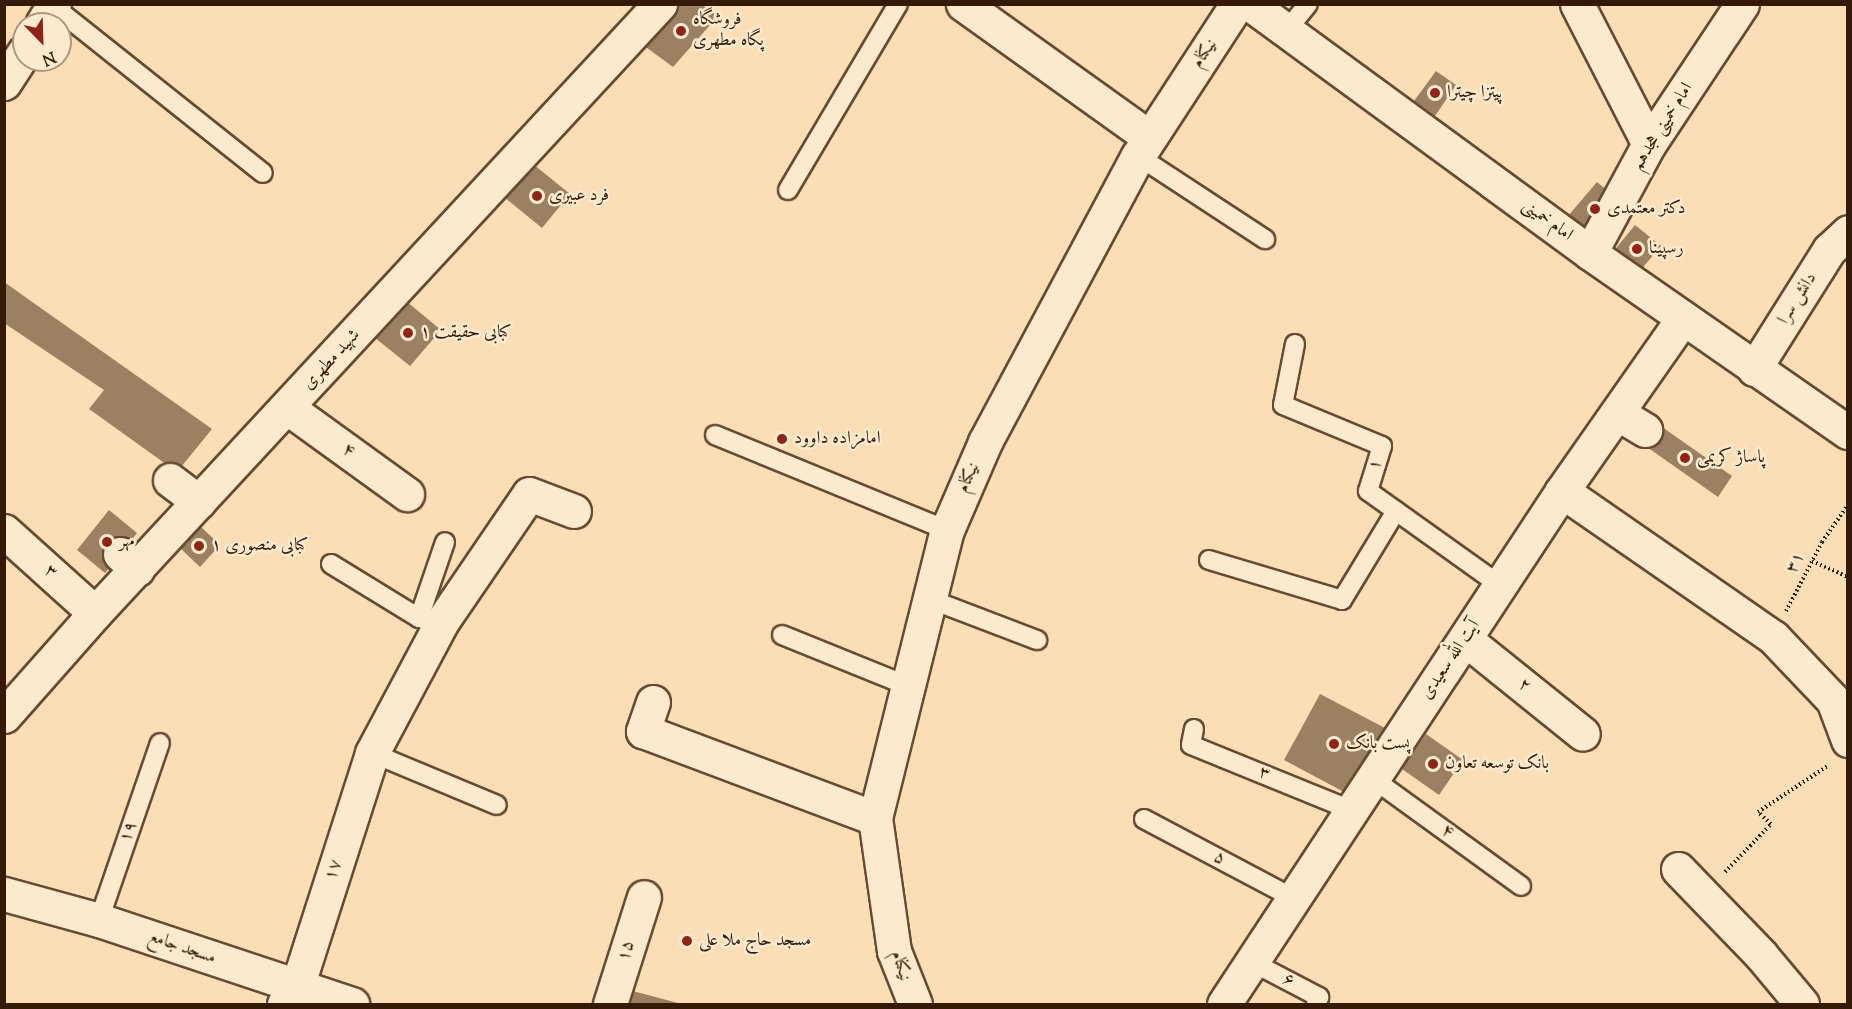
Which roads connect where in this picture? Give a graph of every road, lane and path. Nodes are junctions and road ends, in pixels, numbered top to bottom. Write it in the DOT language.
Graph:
graph roads {
  1 [pos="660,4"];
  2 [pos="897,4"];
  3 [pos="963,4"];
  4 [pos="1237,4"];
  5 [pos="1250,4"];
  6 [pos="1308,4"];
  7 [pos="1577,4"];
  8 [pos="1742,4"];
  9 [pos="72,29"];
  10 [pos="1287,30"];
  11 [pos="1649,144"];
  12 [pos="1144,147"];
  13 [pos="263,173"];
  14 [pos="788,190"];
  15 [pos="1848,232"];
  16 [pos="1265,239"];
  17 [pos="1590,253"];
  18 [pos="1683,318"];
  19 [pos="1295,344"];
  20 [pos="1754,369"];
  21 [pos="288,408"];
  22 [pos="1617,413"];
  23 [pos="1645,430"];
  24 [pos="1848,432"];
  25 [pos="716,435"];
  26 [pos="170,480"];
  27 [pos="1562,491"];
  28 [pos="408,494"];
  29 [pos="199,502"];
  30 [pos="1848,505"];
  31 [pos="574,511"];
  32 [pos="1396,511"];
  33 [pos="947,530"];
  34 [pos="4,531"];
  35 [pos="445,542"];
  36 [pos="1209,561"];
  37 [pos="1812,561"];
  38 [pos="331,564"];
  39 [pos="1848,577"];
  40 [pos="1500,585"];
  41 [pos="927,598"];
  42 [pos="95,613"];
  43 [pos="430,621"];
  44 [pos="782,635"];
  45 [pos="1773,637"];
  46 [pos="1464,639"];
  47 [pos="1037,640"];
  48 [pos="906,685"];
  49 [pos="653,702"];
  50 [pos="4,716"];
  51 [pos="1194,729"];
  52 [pos="1582,734"];
  53 [pos="160,743"];
  54 [pos="1843,750"];
  55 [pos="372,753"];
  56 [pos="1385,760"];
  57 [pos="496,805"];
  58 [pos="1351,810"];
  59 [pos="875,818"];
  60 [pos="1144,819"];
  61 [pos="1678,869"];
  62 [pos="1521,886"];
  63 [pos="6,893"];
  64 [pos="1705,894"];
  65 [pos="644,897"];
  66 [pos="1293,898"];
  67 [pos="99,920"];
  68 [pos="1252,962"];
  69 [pos="291,996"];
  70 [pos="351,1005"];
  71 [pos="610,1005"];
  72 [pos="915,1005"];
  73 [pos="1224,1005"];
  74 [pos="1316,1005"];
  75 [pos="1802,1005"];
  1 -- 21 [label="street, شهید مطهری"];
  2 -- 14 [label="lane"];
  3 -- 12 [label="street"];
  4 -- 12 [label="street, نیکنام"];
  5 -- 10 [label="street, امام خمینی"];
  6 -- 10 [label="lane"];
  7 -- 11 [label="street"];
  8 -- 11 [label="street, امام خمینی هجدهم"];
  9 -- 13 [label="lane"];
  10 -- 17 [label="street, امام خمینی"];
  11 -- 17 [label="street, امام خمینی هجدهم"];
  12 -- 16 [label="lane"];
  12 -- 33 [label="street, نیکنام"];
  15 -- 20 [label="street, دانش سرا"];
  17 -- 18 [label="street, امام خمینی"];
  18 -- 20 [label="street, امام خمینی"];
  18 -- 22 [label="street, آیت الله سعیدی"];
  19 -- 32 [label="lane, ۱"];
  20 -- 24 [label="street, امام خمینی"];
  21 -- 28 [label="street, ۴"];
  21 -- 29 [label="street, شهید مطهری"];
  22 -- 23 [label="street"];
  22 -- 27 [label="street, آیت الله سعیدی"];
  25 -- 33 [label="lane"];
  26 -- 29 [label="street"];
  27 -- 40 [label="street, آیت الله سعیدی"];
  27 -- 45 [label="street"];
  29 -- 42 [label="street, شهید مطهری"];
  30 -- 37 [label="path, ۳۱"];
  31 -- 43 [label="street, ۱۷"];
  32 -- 36 [label="lane"];
  32 -- 40 [label="lane, ۱"];
  33 -- 41 [label="street, نیکنام"];
  34 -- 42 [label="street, ۳"];
  35 -- 43 [label="lane"];
  37 -- 39 [label="path"];
  37 -- 45 [label="path, ۳۱"];
  38 -- 43 [label="lane"];
  40 -- 46 [label="street, آیت الله سعیدی"];
  41 -- 47 [label="lane"];
  41 -- 48 [label="street, نیکنام"];
  42 -- 50 [label="street, شهید مطهری"];
  43 -- 55 [label="street, ۱۷"];
  44 -- 48 [label="lane"];
  45 -- 54 [label="street"];
  46 -- 52 [label="street, ۲"];
  46 -- 56 [label="street, آیت الله سعیدی"];
  48 -- 59 [label="street, نیکنام"];
  49 -- 59 [label="street"];
  51 -- 58 [label="lane, ۳"];
  53 -- 67 [label="lane, ۱۹"];
  54 -- 64 [label="path"];
  55 -- 57 [label="lane"];
  55 -- 69 [label="street, ۱۷"];
  56 -- 58 [label="street, آیت الله سعیدی"];
  56 -- 62 [label="lane, ۴"];
  58 -- 66 [label="street, آیت الله سعیدی"];
  59 -- 72 [label="street, نیکنام"];
  60 -- 66 [label="lane, ۵"];
  61 -- 64 [label="street"];
  63 -- 67 [label="street, مسجد جامع"];
  64 -- 75 [label="street"];
  65 -- 71 [label="street, ۱۵"];
  66 -- 68 [label="street, آیت الله سعیدی"];
  67 -- 69 [label="street, مسجد جامع"];
  68 -- 73 [label="street, آیت الله سعیدی"];
  68 -- 74 [label="lane, ۶"];
  69 -- 70 [label="street, مسجد جامع"];
}
